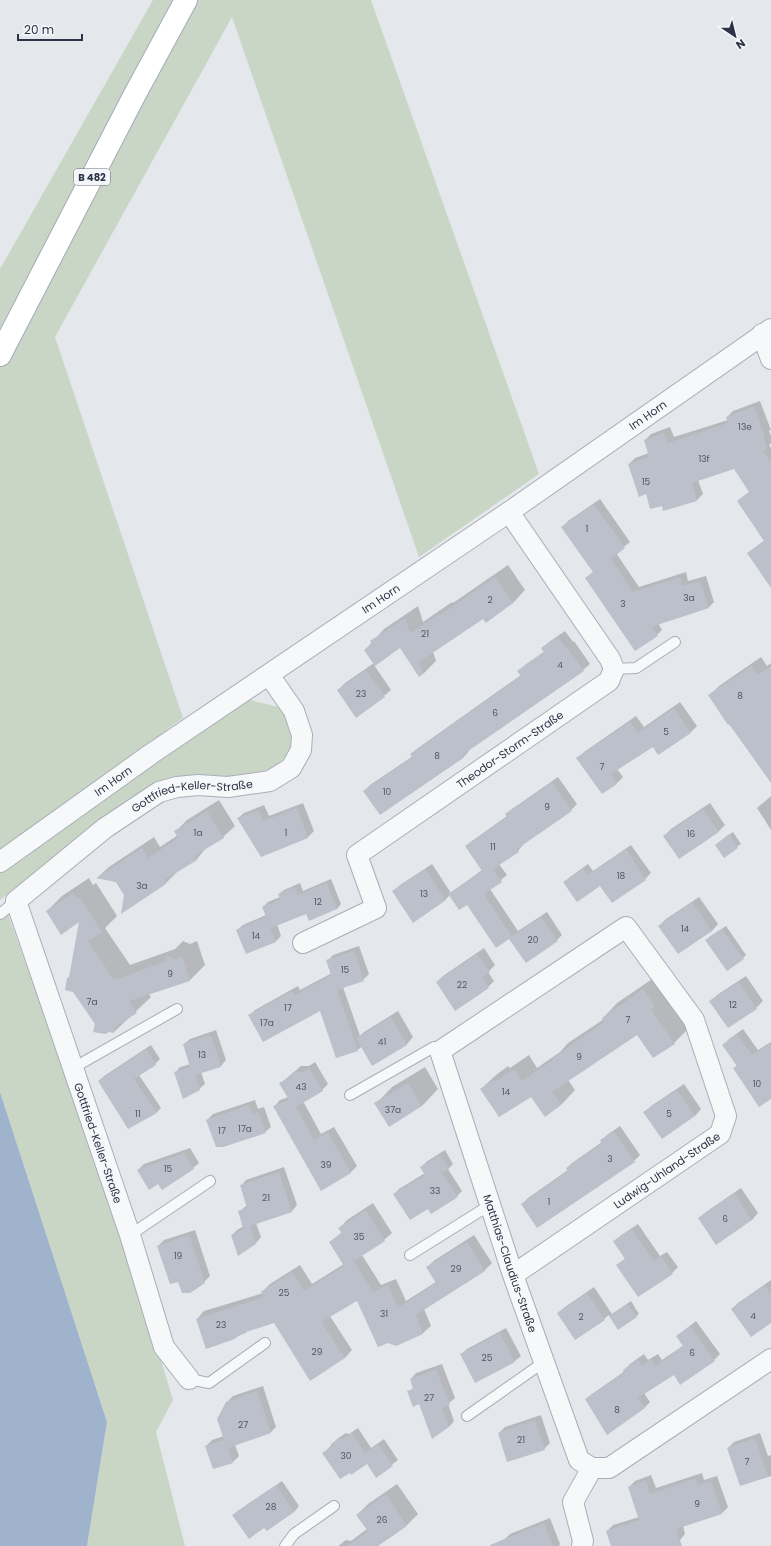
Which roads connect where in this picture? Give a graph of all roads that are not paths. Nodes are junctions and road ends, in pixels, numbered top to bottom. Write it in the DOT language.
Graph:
graph roads {
  1 [pos="186,0"];
  2 [pos="767,332"];
  3 [pos="0,355"];
  4 [pos="771,359"];
  5 [pos="509,512"];
  6 [pos="675,642"];
  7 [pos="614,669"];
  8 [pos="269,675"];
  9 [pos="0,862"];
  10 [pos="16,901"];
  11 [pos="0,914"];
  12 [pos="303,943"];
  13 [pos="177,1009"];
  14 [pos="440,1051"];
  15 [pos="73,1068"];
  16 [pos="350,1095"];
  17 [pos="210,1181"];
  18 [pos="490,1205"];
  19 [pos="130,1235"];
  20 [pos="410,1255"];
  21 [pos="513,1275"];
  22 [pos="265,1342"];
  23 [pos="771,1358"];
  24 [pos="544,1362"];
  25 [pos="190,1379"];
  26 [pos="467,1416"];
  27 [pos="592,1468"];
  28 [pos="334,1506"];
  29 [pos="285,1546"];
  30 [pos="582,1546"];
  1 -- 3 [label="main road, B 482"];
  2 -- 4 [label="street, Im Horn"];
  2 -- 5 [label="street, Im Horn"];
  5 -- 7 [label="street"];
  5 -- 8 [label="street, Im Horn"];
  6 -- 7 [label="lane"];
  7 -- 12 [label="street, Theodor-Storm-Straße"];
  8 -- 9 [label="street, Im Horn"];
  8 -- 10 [label="street, Gottfried-Keller-Straße"];
  10 -- 11 [label="lane, Gottfried-Keller-Straße"];
  10 -- 15 [label="street, Gottfried-Keller-Straße"];
  13 -- 15 [label="lane"];
  14 -- 16 [label="lane"];
  14 -- 18 [label="street, Matthias-Claudius-Straße"];
  14 -- 21 [label="street, Ludwig-Uhland-Straße"];
  15 -- 19 [label="street, Gottfried-Keller-Straße"];
  17 -- 19 [label="lane"];
  18 -- 20 [label="lane"];
  18 -- 21 [label="street, Matthias-Claudius-Straße"];
  19 -- 25 [label="street, Gottfried-Keller-Straße"];
  21 -- 24 [label="street, Matthias-Claudius-Straße"];
  22 -- 25 [label="lane"];
  23 -- 27 [label="street"];
  24 -- 26 [label="lane"];
  24 -- 27 [label="street, Matthias-Claudius-Straße"];
  27 -- 30 [label="street"];
  28 -- 29 [label="lane"];
}
